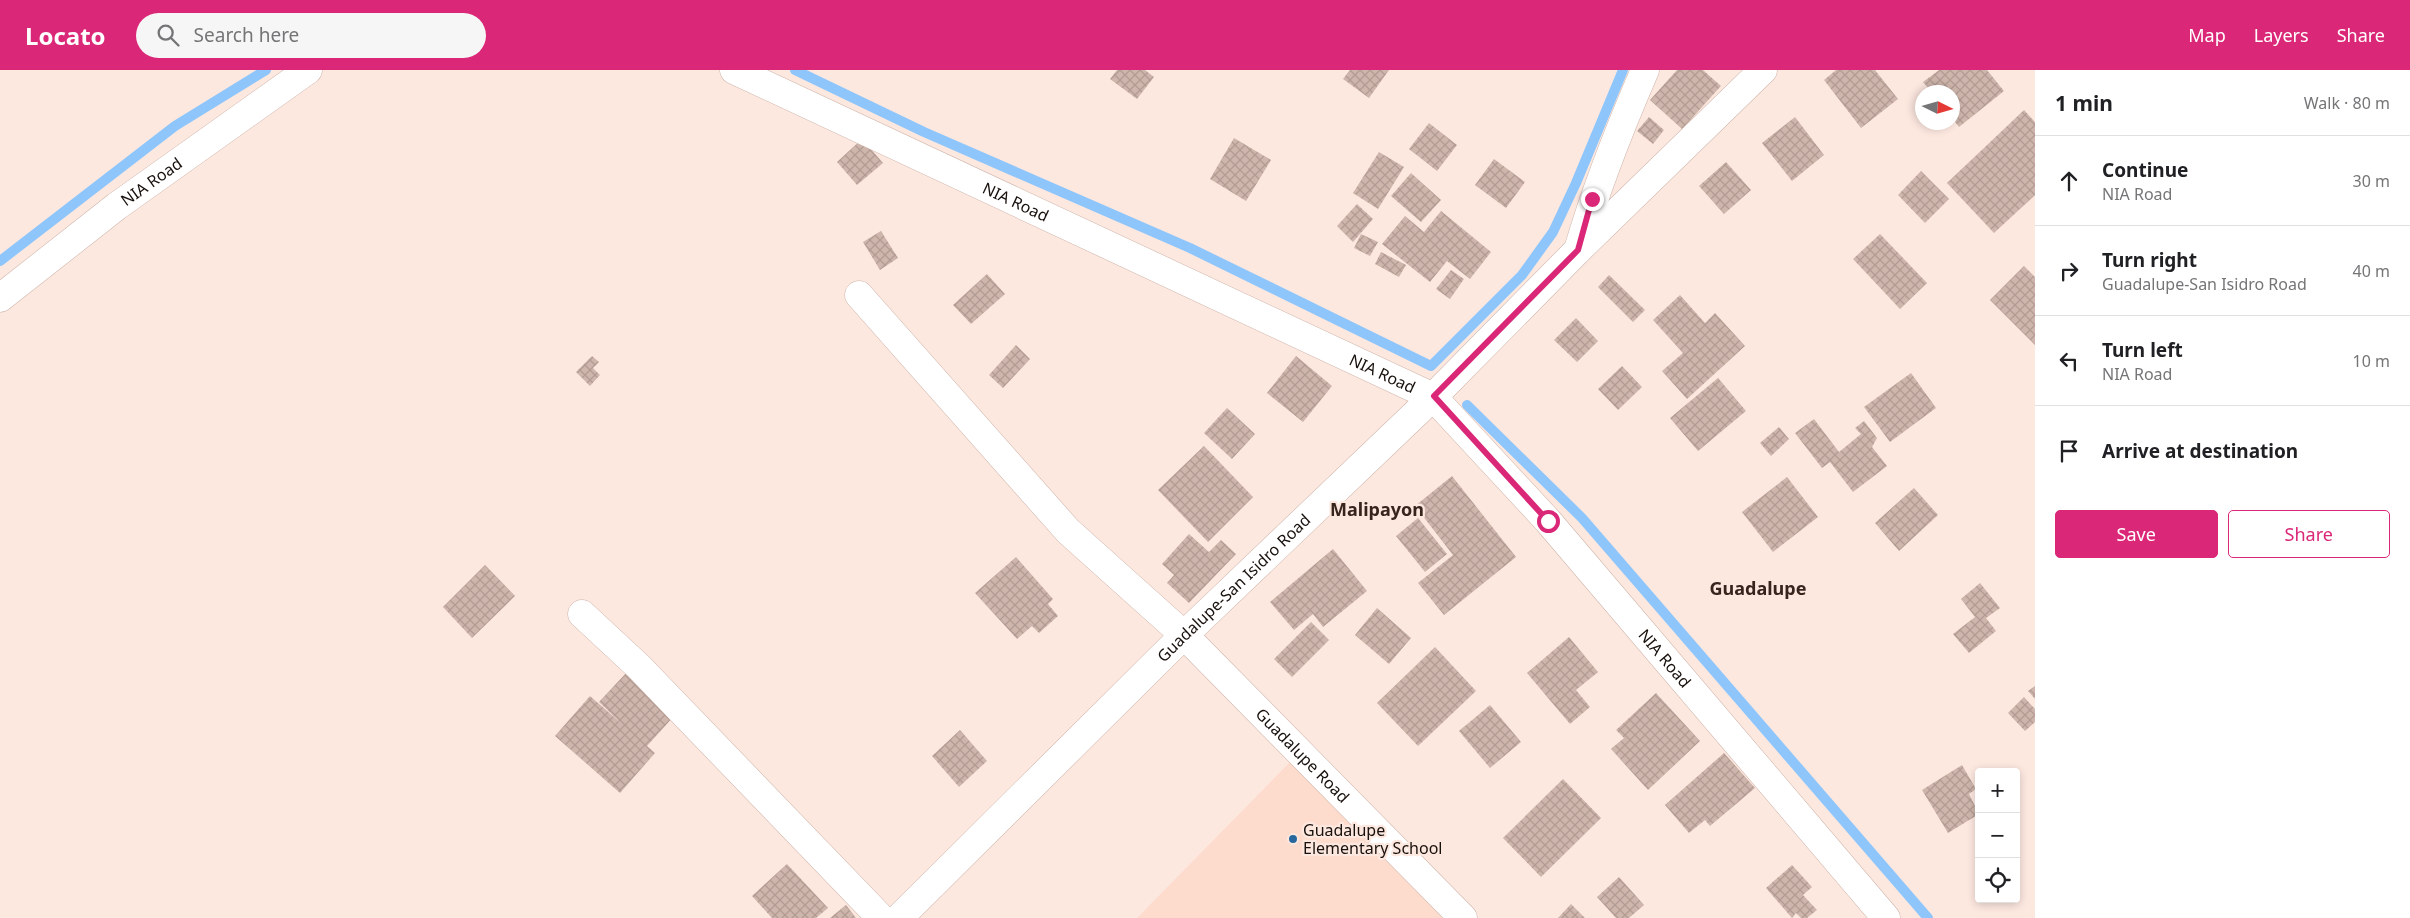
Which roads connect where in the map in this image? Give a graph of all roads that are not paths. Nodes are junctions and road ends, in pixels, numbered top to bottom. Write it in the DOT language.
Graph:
graph roads {
  1 [pos="308,70"];
  2 [pos="734,70"];
  3 [pos="1644,70"];
  4 [pos="1763,70"];
  5 [pos="1578,250"];
  6 [pos="859,295"];
  7 [pos="0,298"];
  8 [pos="1434,396"];
  9 [pos="582,614"];
  10 [pos="1184,635"];
  11 [pos="880,918"];
  12 [pos="899,918"];
  13 [pos="1463,918"];
  14 [pos="1886,918"];
  1 -- 7 [label="street, NIA Road"];
  2 -- 8 [label="street, NIA Road"];
  3 -- 5 [label="street"];
  4 -- 5 [label="street, Guadalupe-San Isidro Road"];
  5 -- 8 [label="street, Guadalupe-San Isidro Road"];
  6 -- 10 [label="street, Guadalupe Road"];
  8 -- 10 [label="street, Guadalupe-San Isidro Road"];
  8 -- 14 [label="street, NIA Road"];
  9 -- 11 [label="street"];
  10 -- 12 [label="street, Guadalupe-San Isidro Road"];
  10 -- 13 [label="street, Guadalupe Road"];
}
